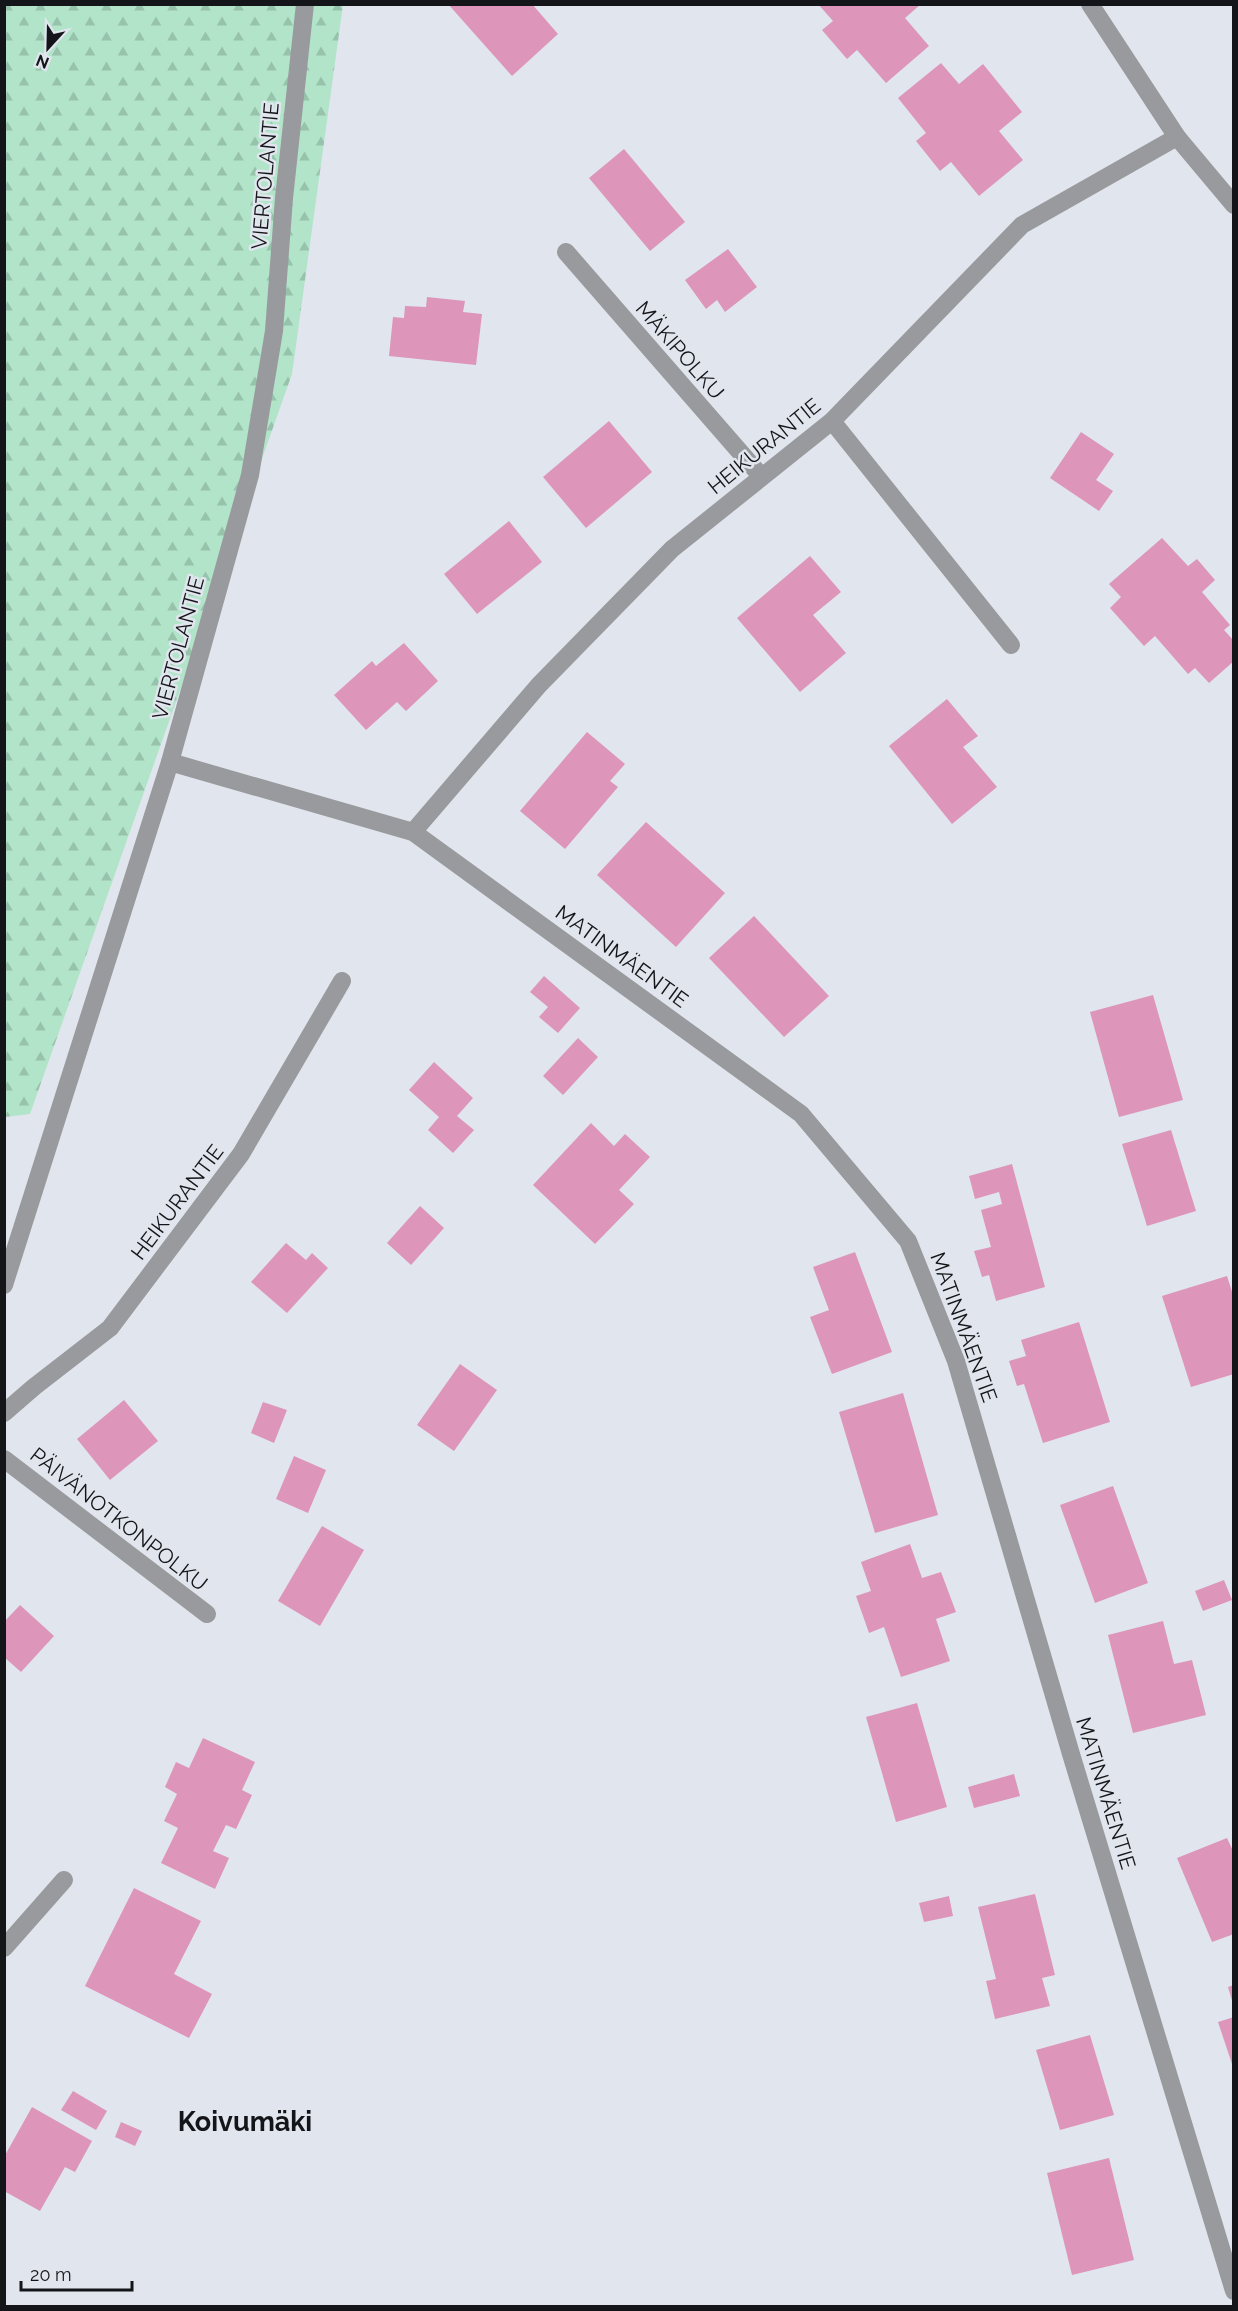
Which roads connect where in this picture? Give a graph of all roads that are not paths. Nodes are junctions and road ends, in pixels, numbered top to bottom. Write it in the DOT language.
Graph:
graph roads {
  1 [pos="305,4"];
  2 [pos="1090,4"];
  3 [pos="1177,137"];
  4 [pos="1233,205"];
  5 [pos="566,252"];
  6 [pos="832,422"];
  7 [pos="761,476"];
  8 [pos="1011,645"];
  9 [pos="170,762"];
  10 [pos="413,832"];
  11 [pos="342,981"];
  12 [pos="4,1285"];
  13 [pos="4,1413"];
  14 [pos="4,1459"];
  15 [pos="207,1614"];
  16 [pos="64,1880"];
  17 [pos="4,1948"];
  18 [pos="1233,2291"];
  1 -- 9 [label="street, VIERTOLANTIE"];
  2 -- 3 [label="street"];
  3 -- 4 [label="street"];
  3 -- 6 [label="street, HEIKURANTIE"];
  5 -- 7 [label="street, MÄKIPOLKU"];
  6 -- 7 [label="street, HEIKURANTIE"];
  6 -- 8 [label="street"];
  7 -- 10 [label="street, HEIKURANTIE"];
  9 -- 10 [label="street, MATINMÄENTIE"];
  9 -- 12 [label="street, VIERTOLANTIE"];
  10 -- 18 [label="street, MATINMÄENTIE"];
  11 -- 13 [label="street, HEIKURANTIE"];
  14 -- 15 [label="street, PÄIVÄNOTKONPOLKU"];
  16 -- 17 [label="street"];
}
